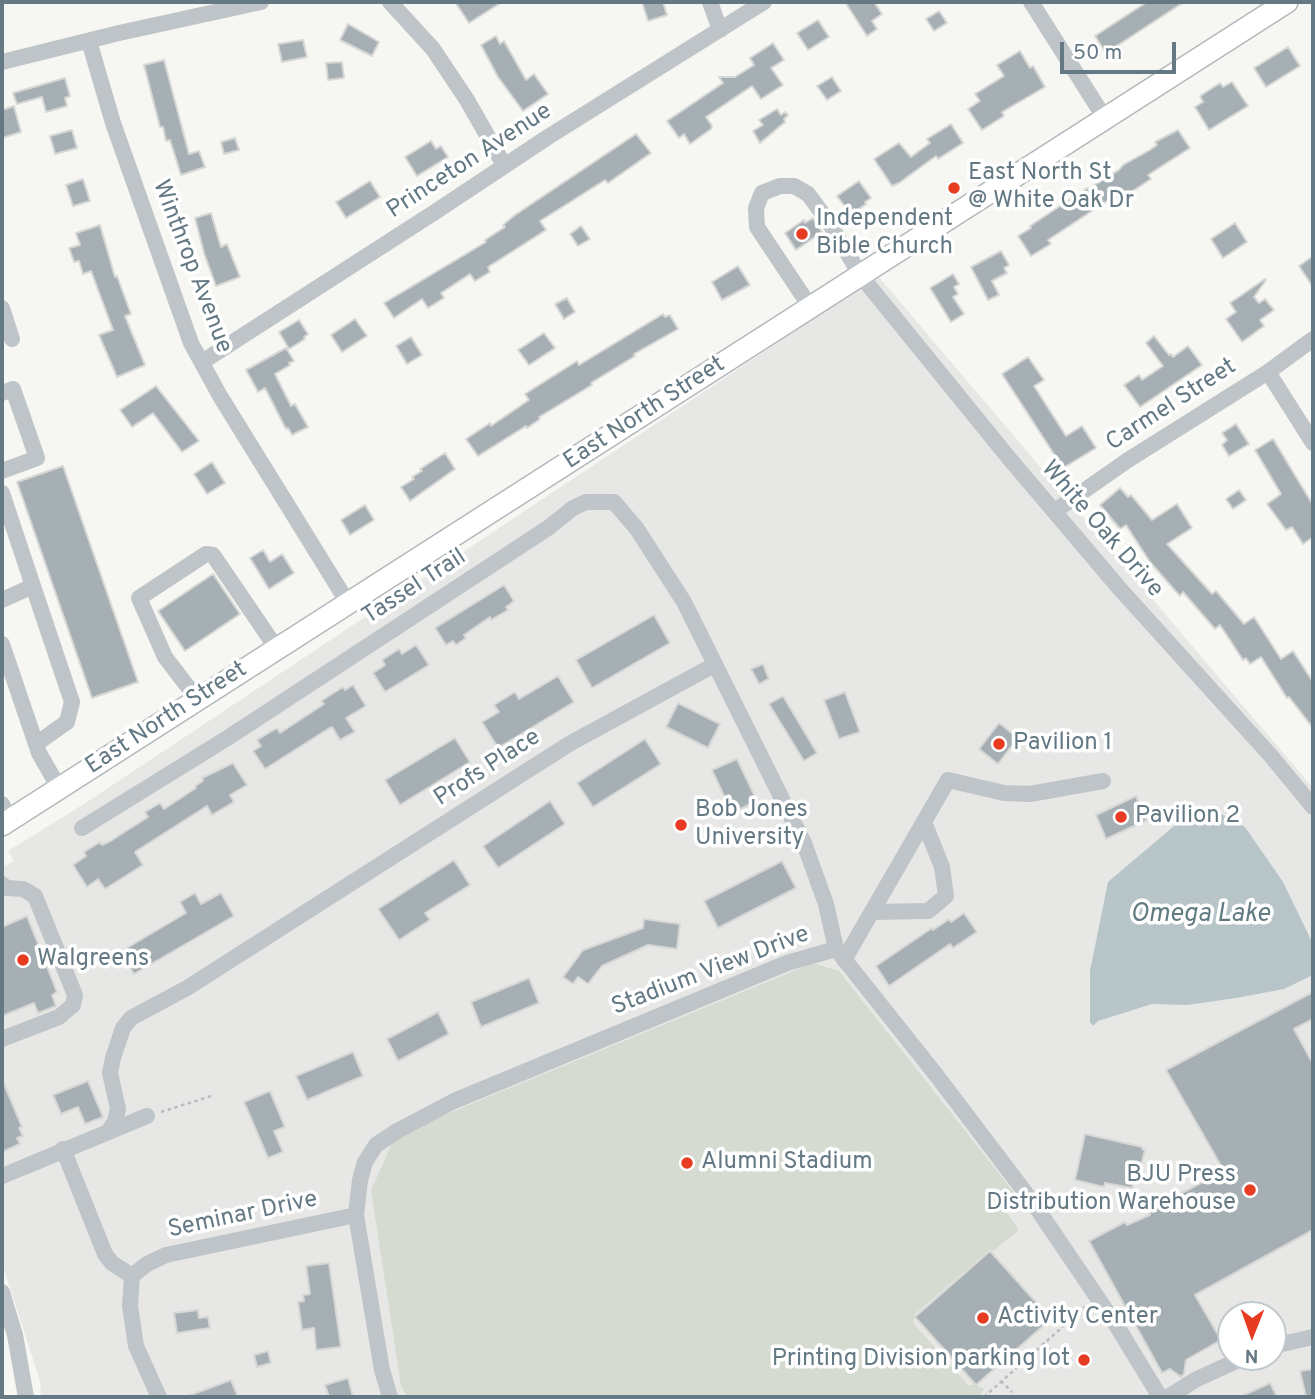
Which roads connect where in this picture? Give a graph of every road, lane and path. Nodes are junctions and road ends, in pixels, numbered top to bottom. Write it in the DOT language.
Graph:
graph roads {
  1 [pos="261,2"];
  2 [pos="390,2"];
  3 [pos="710,2"];
  4 [pos="764,2"];
  5 [pos="1031,2"];
  6 [pos="1287,2"];
  7 [pos="720,30"];
  8 [pos="89,41"];
  9 [pos="2,62"];
  10 [pos="1104,117"];
  11 [pos="504,166"];
  12 [pos="861,276"];
  13 [pos="2,308"];
  14 [pos="811,308"];
  15 [pos="12,339"];
  16 [pos="1313,339"];
  17 [pos="202,362"];
  18 [pos="1268,372"];
  19 [pos="2,393"];
  20 [pos="1313,443"];
  21 [pos="2,471"];
  22 [pos="2,493"];
  23 [pos="1055,511"];
  24 [pos="33,586"];
  25 [pos="2,600"];
  26 [pos="348,603"];
  27 [pos="2,644"];
  28 [pos="277,649"];
  29 [pos="714,665"];
  30 [pos="198,700"];
  31 [pos="36,744"];
  32 [pos="1102,781"];
  33 [pos="59,788"];
  34 [pos="1313,807"];
  35 [pos="4,816"];
  36 [pos="924,822"];
  37 [pos="82,828"];
  38 [pos="3,890"];
  39 [pos="872,912"];
  40 [pos="840,955"];
  41 [pos="2,1039"];
  42 [pos="211,1096"];
  43 [pos="147,1116"];
  44 [pos="108,1132"];
  45 [pos="62,1149"];
  46 [pos="2,1176"];
  47 [pos="356,1215"];
  48 [pos="132,1276"];
  49 [pos="2,1292"];
  50 [pos="1090,1302"];
  51 [pos="1313,1337"];
  52 [pos="1043,1343"];
  53 [pos="1287,1343"];
  54 [pos="1054,1354"];
  55 [pos="1217,1370"];
  56 [pos="1001,1381"];
  57 [pos="1012,1392"];
  58 [pos="26,1397"];
  59 [pos="159,1397"];
  60 [pos="390,1397"];
  61 [pos="984,1397"];
  62 [pos="1160,1397"];
  63 [pos="1168,1397"];
  1 -- 8 [label="street"];
  2 -- 11 [label="street"];
  3 -- 7 [label="street"];
  4 -- 7 [label="street, Princeton Avenue"];
  5 -- 10 [label="street"];
  6 -- 10 [label="main road, East North Street"];
  7 -- 11 [label="street, Princeton Avenue"];
  8 -- 9 [label="street"];
  8 -- 17 [label="street, Winthrop Avenue"];
  10 -- 12 [label="main road, East North Street"];
  11 -- 17 [label="street, Princeton Avenue"];
  12 -- 14 [label="main road, East North Street"];
  12 -- 14 [label="street, White Oak Drive"];
  12 -- 23 [label="street, White Oak Drive"];
  13 -- 15 [label="street"];
  14 -- 26 [label="main road, East North Street"];
  16 -- 18 [label="street, Carmel Street"];
  17 -- 26 [label="street, Winthrop Avenue"];
  18 -- 20 [label="street"];
  18 -- 23 [label="street, Carmel Street"];
  19 -- 21 [label="street"];
  22 -- 24 [label="street"];
  23 -- 34 [label="street, White Oak Drive"];
  24 -- 25 [label="street"];
  24 -- 31 [label="street"];
  26 -- 28 [label="main road, East North Street"];
  27 -- 31 [label="street"];
  28 -- 30 [label="main road, East North Street"];
  28 -- 30 [label="street"];
  29 -- 37 [label="street, Tassel Trail"];
  29 -- 40 [label="street"];
  29 -- 44 [label="street, Profs Place"];
  30 -- 33 [label="main road, East North Street"];
  31 -- 33 [label="street"];
  32 -- 36 [label="street"];
  33 -- 35 [label="main road, East North Street"];
  36 -- 39 [label="street"];
  36 -- 39 [label="street"];
  38 -- 41 [label="street"];
  39 -- 40 [label="street"];
  40 -- 47 [label="street, Stadium View Drive"];
  40 -- 62 [label="street, Stadium View Drive"];
  42 -- 43 [label="path"];
  43 -- 44 [label="street"];
  44 -- 45 [label="street"];
  45 -- 46 [label="street"];
  45 -- 48 [label="street"];
  47 -- 48 [label="street, Seminar Drive"];
  47 -- 60 [label="street, Stadium View Drive"];
  48 -- 59 [label="street"];
  49 -- 58 [label="street"];
  50 -- 52 [label="path"];
  51 -- 53 [label="street"];
  52 -- 54 [label="path"];
  52 -- 56 [label="path"];
  55 -- 63 [label="street"];
  56 -- 57 [label="path"];
  56 -- 61 [label="path"];
}
